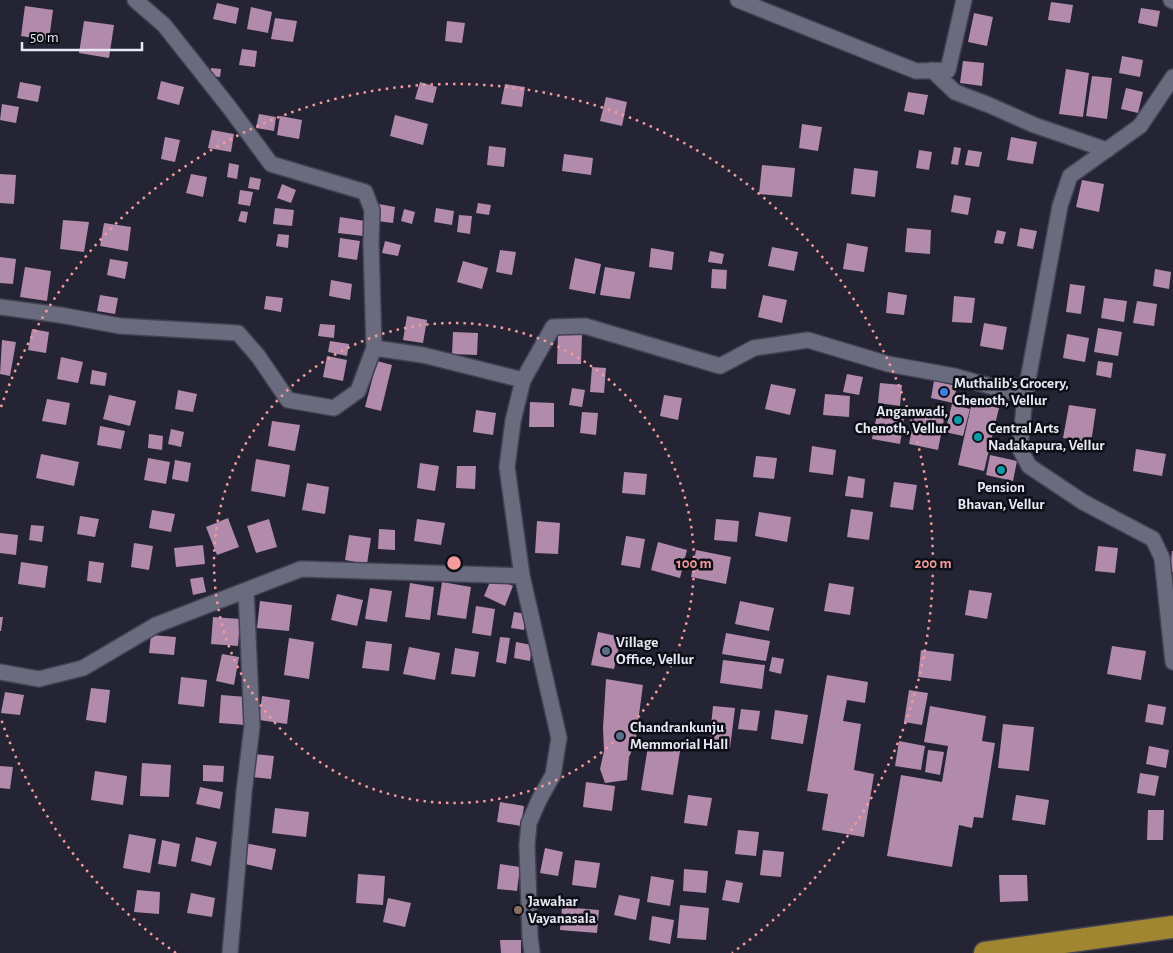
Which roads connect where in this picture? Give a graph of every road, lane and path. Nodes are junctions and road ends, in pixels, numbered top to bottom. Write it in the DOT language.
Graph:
graph roads {
  1 [pos="135,0"];
  2 [pos="738,0"];
  3 [pos="964,0"];
  4 [pos="932,70"];
  5 [pos="1173,76"];
  6 [pos="1107,150"];
  7 [pos="0,307"];
  8 [pos="374,348"];
  9 [pos="523,380"];
  10 [pos="1026,396"];
  11 [pos="522,576"];
  12 [pos="246,590"];
  13 [pos="1173,662"];
  14 [pos="0,672"];
  15 [pos="1173,927"];
  16 [pos="230,953"];
  17 [pos="532,953"];
  18 [pos="985,953"];
  1 -- 8 [label="street"];
  2 -- 4 [label="street"];
  3 -- 4 [label="street"];
  4 -- 6 [label="street"];
  5 -- 6 [label="street"];
  6 -- 10 [label="street"];
  7 -- 8 [label="street"];
  8 -- 9 [label="street"];
  9 -- 10 [label="street"];
  9 -- 11 [label="street"];
  10 -- 13 [label="street"];
  11 -- 12 [label="street"];
  11 -- 17 [label="street"];
  12 -- 14 [label="street"];
  12 -- 16 [label="street"];
  15 -- 18 [label="highway"];
}
